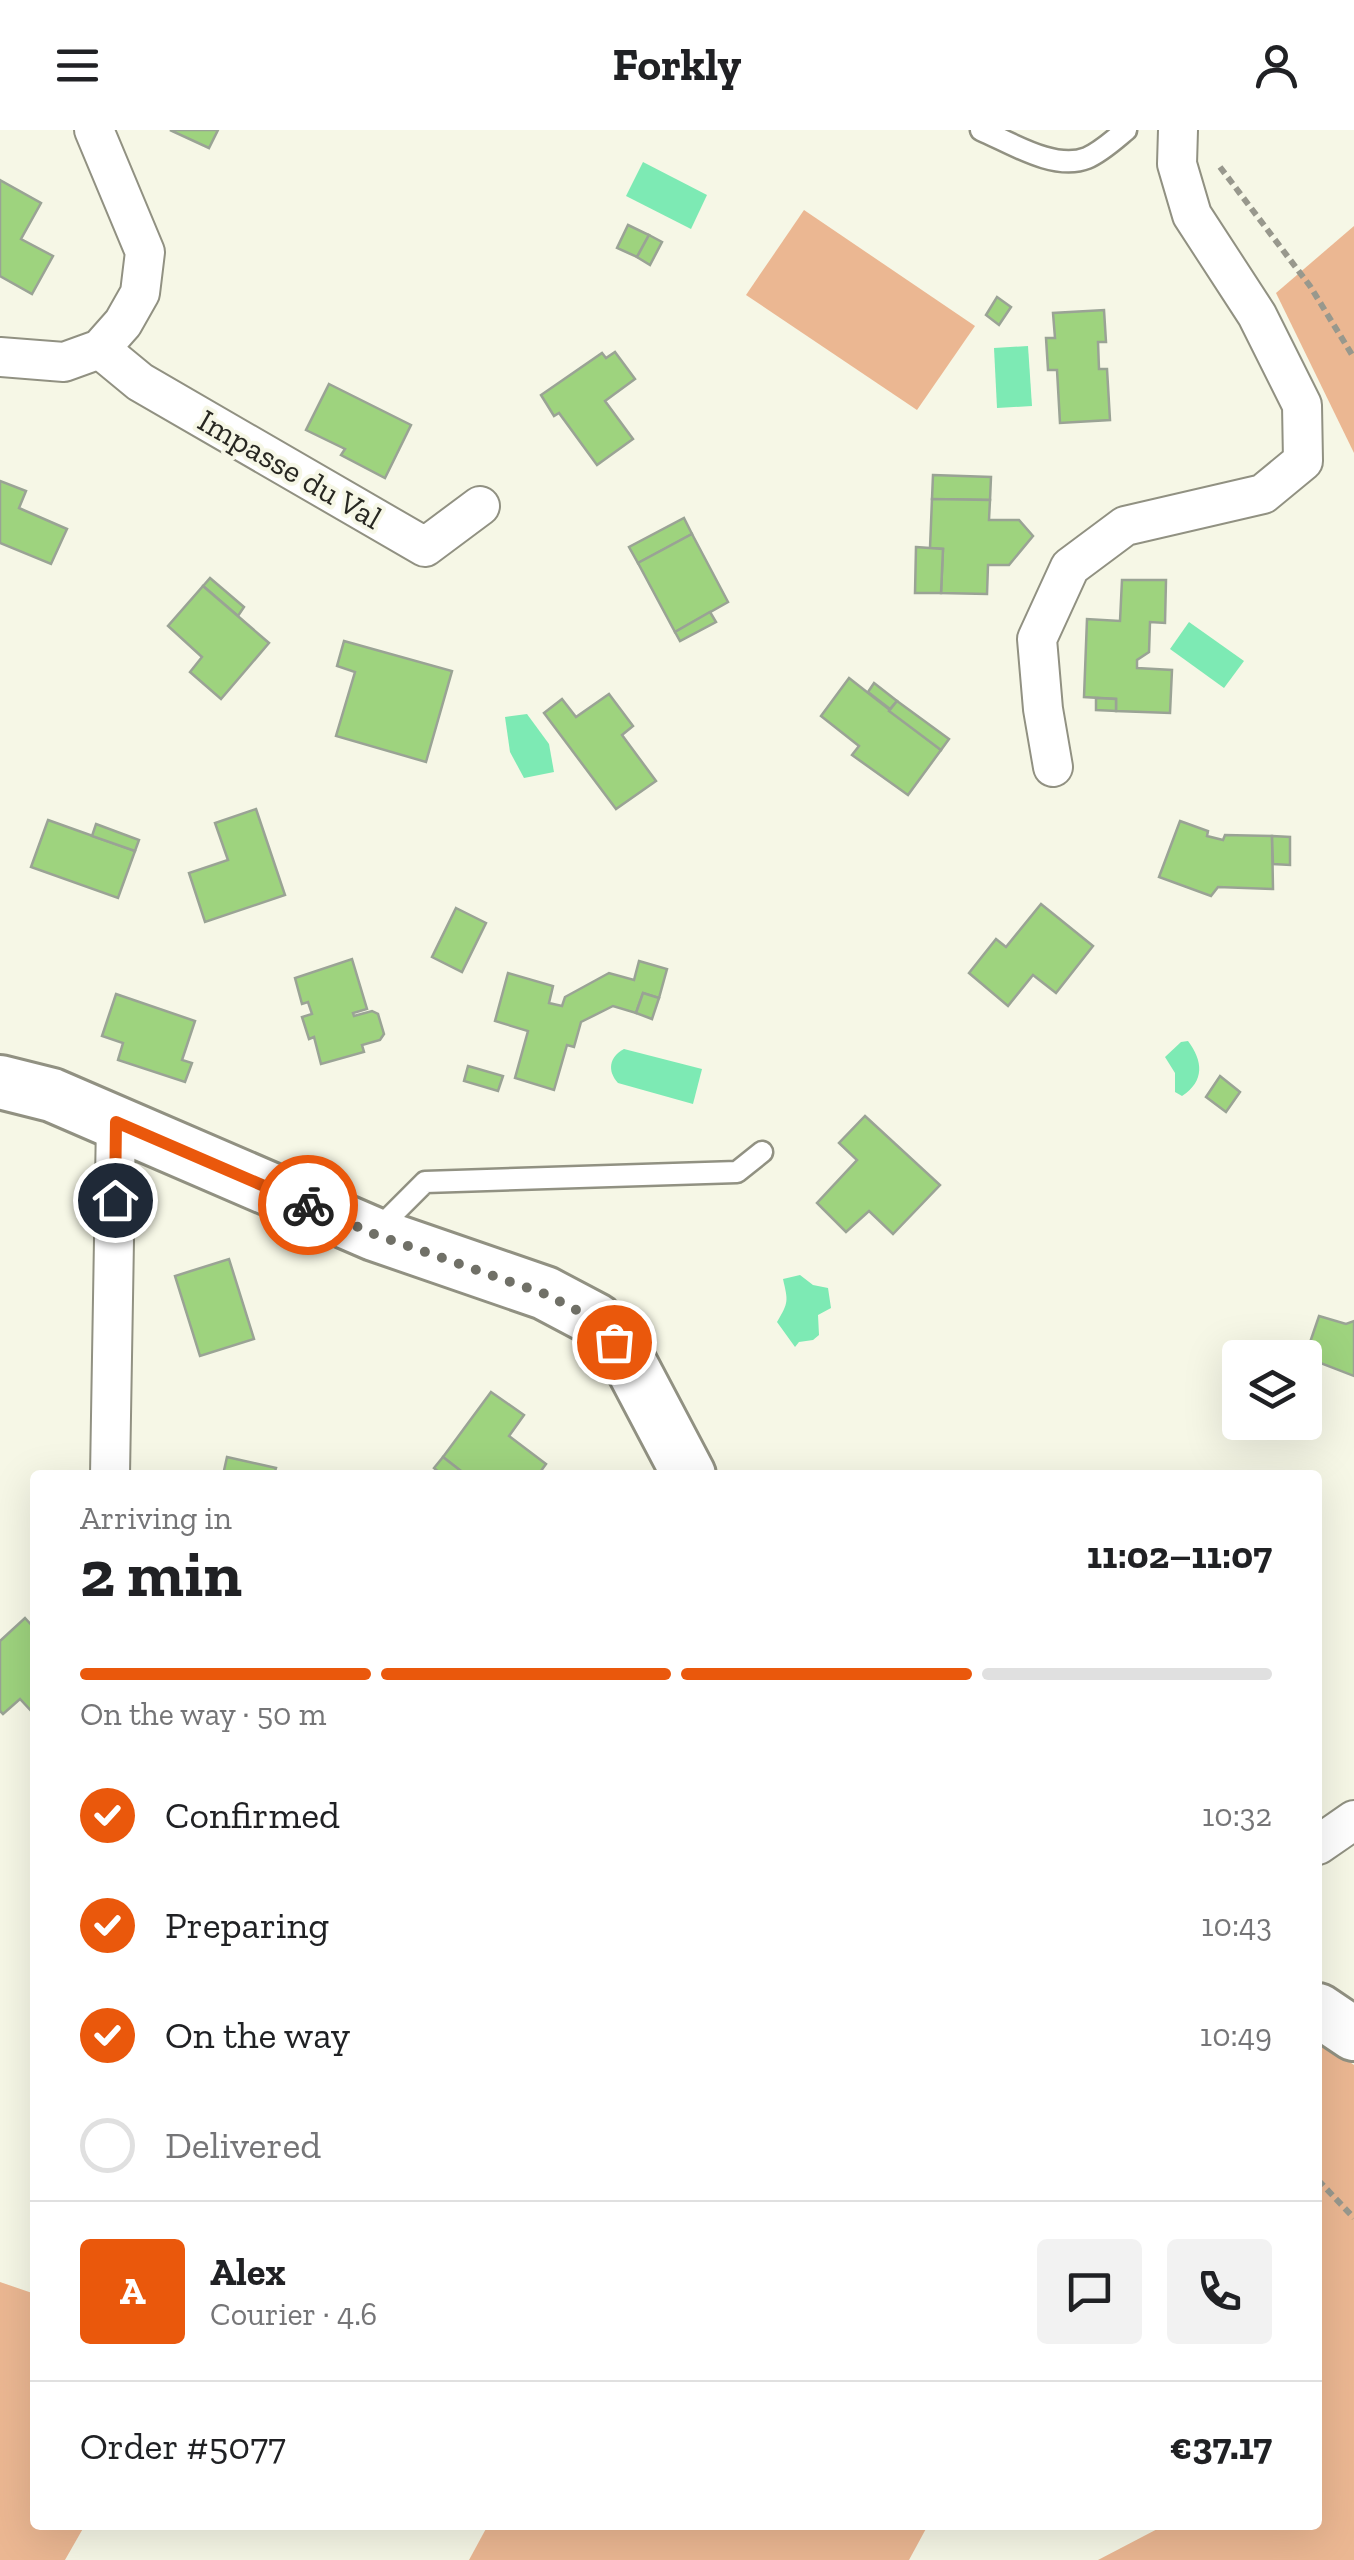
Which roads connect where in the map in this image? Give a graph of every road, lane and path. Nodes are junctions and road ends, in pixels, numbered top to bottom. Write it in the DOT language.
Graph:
graph roads {
  1 [pos="94,130"];
  2 [pos="981,130"];
  3 [pos="1126,130"];
  4 [pos="1179,131"];
  5 [pos="100,349"];
  6 [pos="0,357"];
  7 [pos="1354,358"];
  8 [pos="480,506"];
  9 [pos="1053,767"];
  10 [pos="0,1082"];
  11 [pos="116,1122"];
  12 [pos="762,1152"];
  13 [pos="374,1234"];
  14 [pos="110,1470"];
  15 [pos="686,1470"];
  16 [pos="1354,1820"];
  17 [pos="1322,1841"];
  18 [pos="1322,2013"];
  19 [pos="1354,2034"];
  20 [pos="1322,2184"];
  21 [pos="1354,2218"];
  1 -- 5 [label="street"];
  2 -- 3 [label="lane"];
  4 -- 7 [label="path"];
  4 -- 9 [label="street"];
  5 -- 6 [label="street"];
  5 -- 8 [label="street, Impasse du Val"];
  10 -- 11 [label="main road"];
  11 -- 13 [label="main road"];
  11 -- 14 [label="street"];
  12 -- 13 [label="lane"];
  13 -- 15 [label="main road"];
  16 -- 17 [label="street"];
  18 -- 19 [label="main road"];
  20 -- 21 [label="path"];
}
